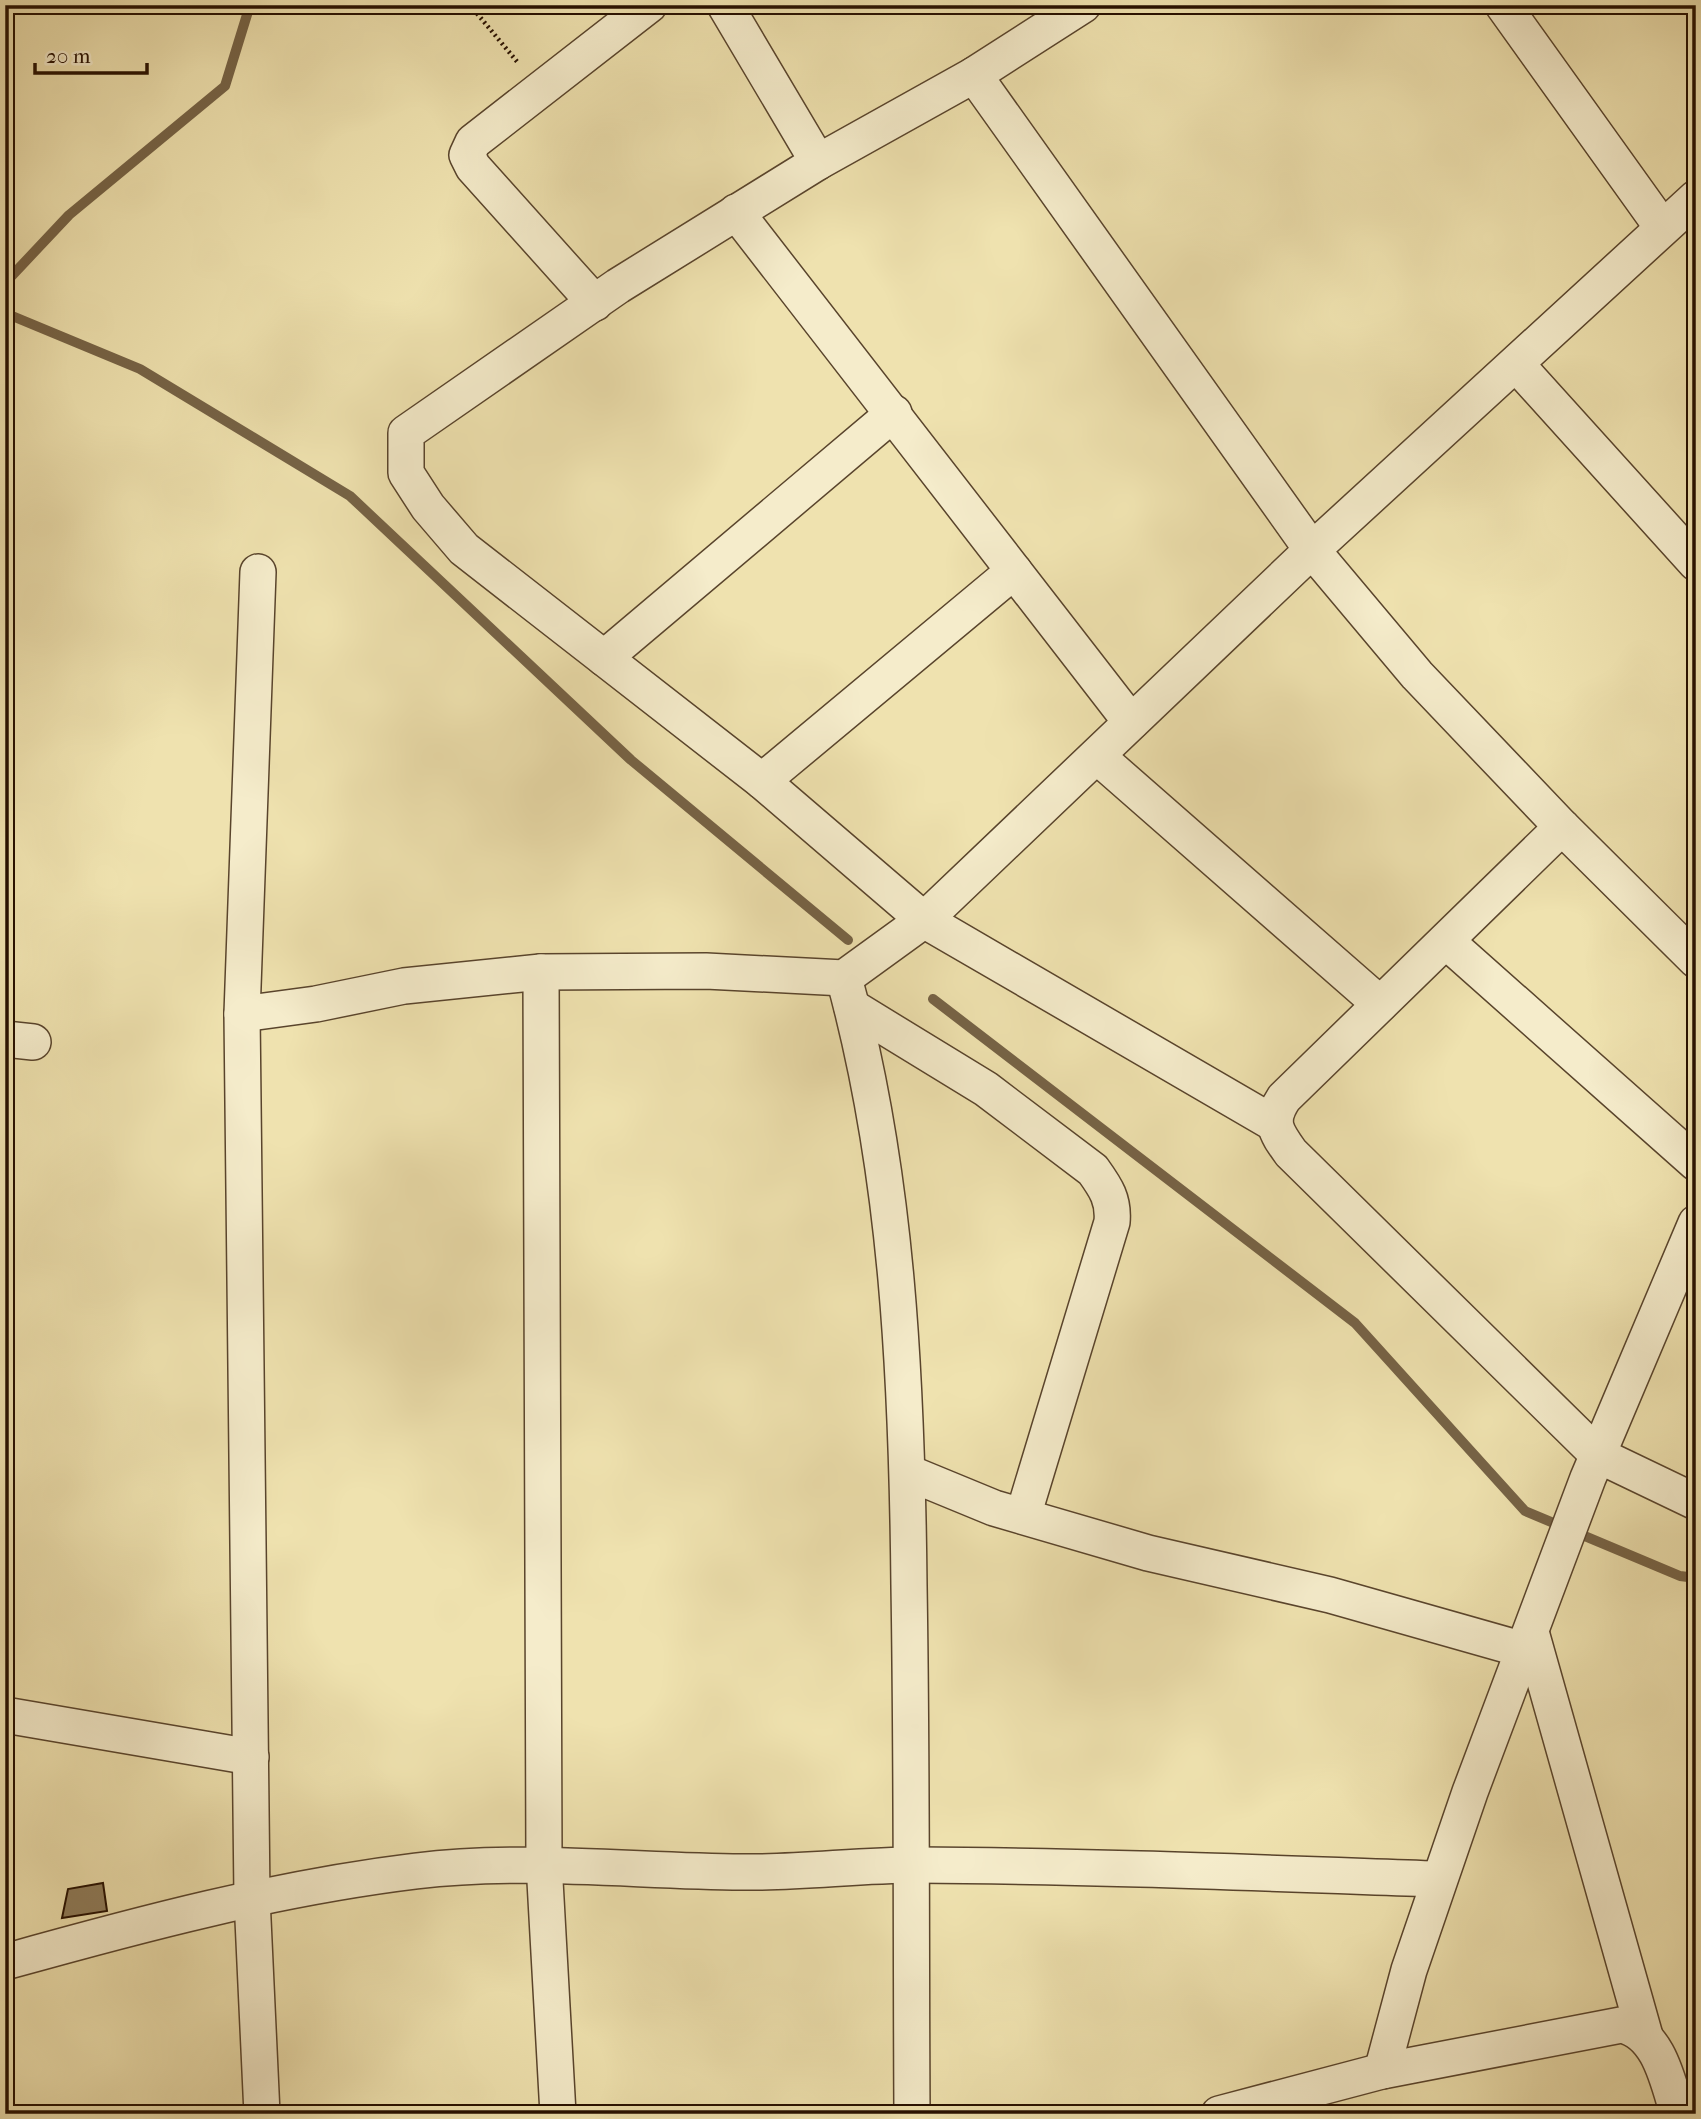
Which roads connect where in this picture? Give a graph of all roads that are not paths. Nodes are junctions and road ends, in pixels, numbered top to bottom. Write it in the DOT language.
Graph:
graph roads {
  1 [pos="649,5"];
  2 [pos="725,5"];
  3 [pos="1083,5"];
  4 [pos="1503,5"];
  5 [pos="974,75"];
  6 [pos="818,162"];
  7 [pos="736,212"];
  8 [pos="1685,213"];
  9 [pos="595,303"];
  10 [pos="1517,365"];
  11 [pos="894,413"];
  12 [pos="1312,550"];
  13 [pos="1696,563"];
  14 [pos="1014,571"];
  15 [pos="258,572"];
  16 [pos="604,658"];
  17 [pos="1131,722"];
  18 [pos="1098,757"];
  19 [pos="762,781"];
  20 [pos="1562,827"];
  21 [pos="923,920"];
  22 [pos="1446,941"];
  23 [pos="1696,960"];
  24 [pos="541,972"];
  25 [pos="848,992"];
  26 [pos="1380,1004"];
  27 [pos="242,1014"];
  28 [pos="1275,1124"];
  29 [pos="1696,1163"];
  30 [pos="1696,1223"];
  31 [pos="1593,1467"];
  32 [pos="909,1473"];
  33 [pos="1696,1502"];
  34 [pos="1023,1516"];
  35 [pos="1528,1641"];
  36 [pos="5,1715"];
  37 [pos="251,1757"];
  38 [pos="544,1863"];
  39 [pos="911,1865"];
  40 [pos="1438,1879"];
  41 [pos="251,1898"];
  42 [pos="5,1962"];
  43 [pos="1645,2036"];
  44 [pos="1382,2071"];
  45 [pos="261,2114"];
  46 [pos="558,2114"];
  47 [pos="912,2114"];
  48 [pos="1219,2114"];
  49 [pos="1678,2114"];
  1 -- 9 [label="street"];
  2 -- 6 [label="street"];
  3 -- 5 [label="street"];
  4 -- 8 [label="street"];
  5 -- 6 [label="street"];
  5 -- 12 [label="street"];
  6 -- 7 [label="street"];
  7 -- 9 [label="street"];
  7 -- 11 [label="street"];
  8 -- 10 [label="street"];
  9 -- 16 [label="street"];
  10 -- 12 [label="street"];
  10 -- 13 [label="street"];
  11 -- 14 [label="street"];
  11 -- 16 [label="street"];
  12 -- 17 [label="street"];
  12 -- 20 [label="street"];
  14 -- 17 [label="street"];
  14 -- 19 [label="street"];
  15 -- 27 [label="street"];
  16 -- 19 [label="street"];
  17 -- 18 [label="street"];
  18 -- 21 [label="street"];
  18 -- 26 [label="street"];
  19 -- 21 [label="street"];
  20 -- 22 [label="street"];
  20 -- 23 [label="street"];
  21 -- 25 [label="street"];
  21 -- 28 [label="street"];
  22 -- 26 [label="street"];
  22 -- 29 [label="street"];
  24 -- 25 [label="street"];
  24 -- 27 [label="street"];
  24 -- 38 [label="street"];
  25 -- 32 [label="street"];
  25 -- 34 [label="street"];
  26 -- 28 [label="street"];
  27 -- 37 [label="street"];
  28 -- 31 [label="street"];
  30 -- 31 [label="street"];
  31 -- 33 [label="street"];
  31 -- 35 [label="street"];
  32 -- 34 [label="street"];
  32 -- 39 [label="street"];
  34 -- 35 [label="street"];
  35 -- 40 [label="street"];
  35 -- 43 [label="street"];
  36 -- 37 [label="street"];
  37 -- 41 [label="street"];
  38 -- 39 [label="street"];
  38 -- 41 [label="street"];
  38 -- 46 [label="street"];
  39 -- 40 [label="street"];
  39 -- 47 [label="street"];
  40 -- 44 [label="street"];
  41 -- 42 [label="street"];
  41 -- 45 [label="street"];
  43 -- 44 [label="street"];
  43 -- 49 [label="street"];
  44 -- 48 [label="street"];
}
